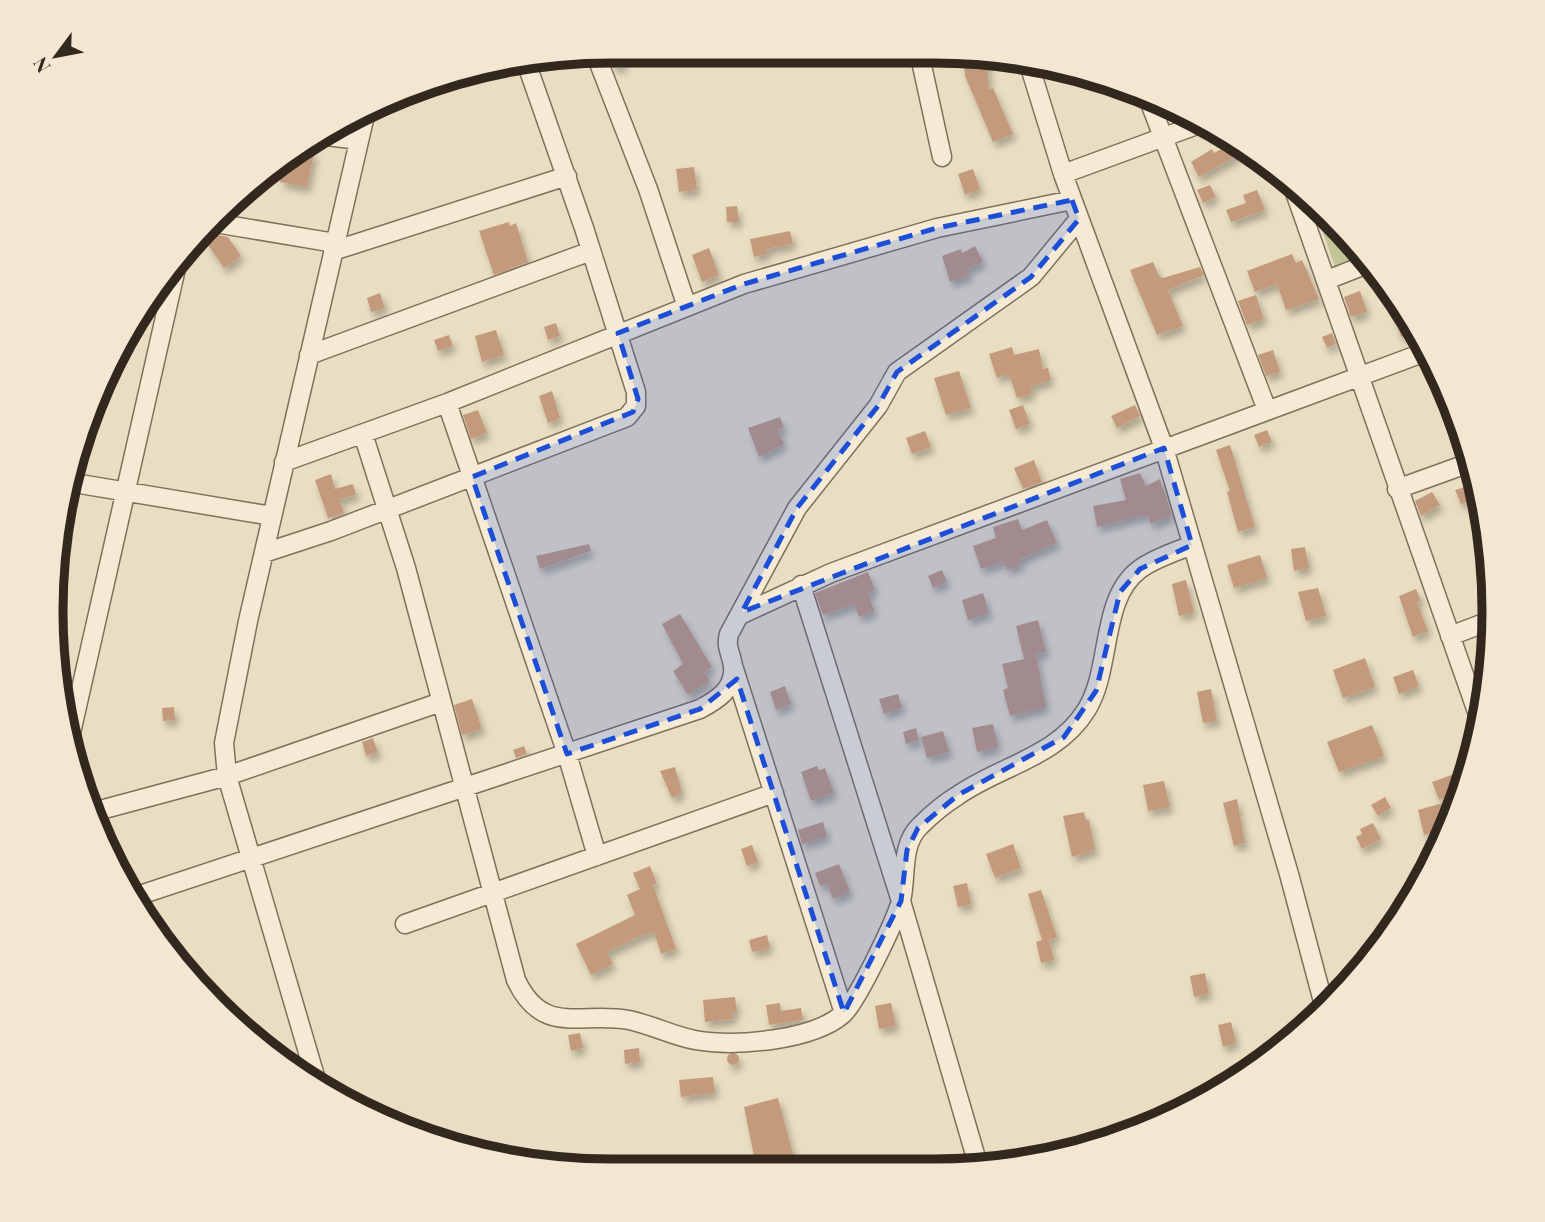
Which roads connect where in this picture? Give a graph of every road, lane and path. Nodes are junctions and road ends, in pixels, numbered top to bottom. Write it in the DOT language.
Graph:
graph roads {
  1 [pos="599,63"];
  2 [pos="921,63"];
  3 [pos="529,70"];
  4 [pos="1032,72"];
  5 [pos="1151,108"];
  6 [pos="363,123"];
  7 [pos="1191,127"];
  8 [pos="335,137"];
  9 [pos="1162,138"];
  10 [pos="359,140"];
  11 [pos="942,157"];
  12 [pos="1063,174"];
  13 [pos="567,176"];
  14 [pos="1072,200"];
  15 [pos="1299,203"];
  16 [pos="1079,219"];
  17 [pos="223,225"];
  18 [pos="334,247"];
  19 [pos="591,251"];
  20 [pos="1360,267"];
  21 [pos="1327,280"];
  22 [pos="173,281"];
  23 [pos="687,307"];
  24 [pos="618,333"];
  25 [pos="309,355"];
  26 [pos="1418,355"];
  27 [pos="1359,377"];
  28 [pos="447,403"];
  29 [pos="1267,410"];
  30 [pos="363,434"];
  31 [pos="1164,448"];
  32 [pos="284,462"];
  33 [pos="1462,466"];
  34 [pos="472,477"];
  35 [pos="79,484"];
  36 [pos="1397,489"];
  37 [pos="126,492"];
  38 [pos="387,509"];
  39 [pos="272,516"];
  40 [pos="1192,545"];
  41 [pos="264,553"];
  42 [pos="801,585"];
  43 [pos="740,615"];
  44 [pos="1482,624"];
  45 [pos="1450,636"];
  46 [pos="733,667"];
  47 [pos="441,702"];
  48 [pos="1474,702"];
  49 [pos="73,714"];
  50 [pos="568,754"];
  51 [pos="227,776"];
  52 [pos="464,790"];
  53 [pos="774,793"];
  54 [pos="101,810"];
  55 [pos="597,856"];
  56 [pos="250,859"];
  57 [pos="494,893"];
  58 [pos="142,894"];
  59 [pos="901,901"];
  60 [pos="405,924"];
  61 [pos="1322,997"];
  62 [pos="844,1013"];
  63 [pos="313,1071"];
  64 [pos="976,1157"];
  1 -- 23 [label="street"];
  2 -- 11 [label="street"];
  3 -- 13 [label="street"];
  4 -- 12 [label="street"];
  5 -- 9 [label="street"];
  6 -- 10 [label="street"];
  7 -- 9 [label="street"];
  8 -- 10 [label="street"];
  9 -- 12 [label="street"];
  9 -- 29 [label="street"];
  10 -- 18 [label="street"];
  12 -- 14 [label="street"];
  13 -- 18 [label="street"];
  13 -- 19 [label="street"];
  14 -- 16 [label="street"];
  14 -- 23 [label="street"];
  15 -- 21 [label="street"];
  16 -- 31 [label="street"];
  16 -- 43 [label="street"];
  17 -- 18 [label="street"];
  18 -- 25 [label="street"];
  19 -- 24 [label="street"];
  19 -- 25 [label="street"];
  20 -- 21 [label="street"];
  21 -- 27 [label="street"];
  22 -- 37 [label="street"];
  23 -- 24 [label="street"];
  24 -- 28 [label="street"];
  24 -- 34 [label="street"];
  25 -- 32 [label="street"];
  26 -- 27 [label="street"];
  27 -- 29 [label="street"];
  27 -- 36 [label="street"];
  28 -- 30 [label="street"];
  28 -- 34 [label="street"];
  29 -- 31 [label="street"];
  30 -- 32 [label="street"];
  30 -- 38 [label="street"];
  31 -- 40 [label="street"];
  31 -- 42 [label="street"];
  32 -- 39 [label="street"];
  33 -- 36 [label="street"];
  34 -- 38 [label="street"];
  34 -- 50 [label="street"];
  35 -- 37 [label="street"];
  36 -- 45 [label="street"];
  37 -- 39 [label="street"];
  37 -- 49 [label="street"];
  38 -- 41 [label="street"];
  38 -- 47 [label="street"];
  39 -- 41 [label="street"];
  40 -- 59 [label="street"];
  40 -- 61 [label="street"];
  41 -- 51 [label="street"];
  42 -- 43 [label="street"];
  42 -- 59 [label="street"];
  43 -- 46 [label="street"];
  44 -- 45 [label="street"];
  45 -- 48 [label="street"];
  46 -- 50 [label="street"];
  46 -- 53 [label="street"];
  47 -- 51 [label="street"];
  47 -- 52 [label="street"];
  50 -- 52 [label="street"];
  50 -- 55 [label="street"];
  51 -- 54 [label="street"];
  51 -- 56 [label="street"];
  52 -- 56 [label="street"];
  52 -- 57 [label="street"];
  53 -- 55 [label="street"];
  53 -- 62 [label="street"];
  55 -- 57 [label="street"];
  56 -- 58 [label="street"];
  56 -- 63 [label="street"];
  57 -- 60 [label="street"];
  57 -- 62 [label="street"];
  59 -- 62 [label="street"];
  59 -- 64 [label="street"];
}
